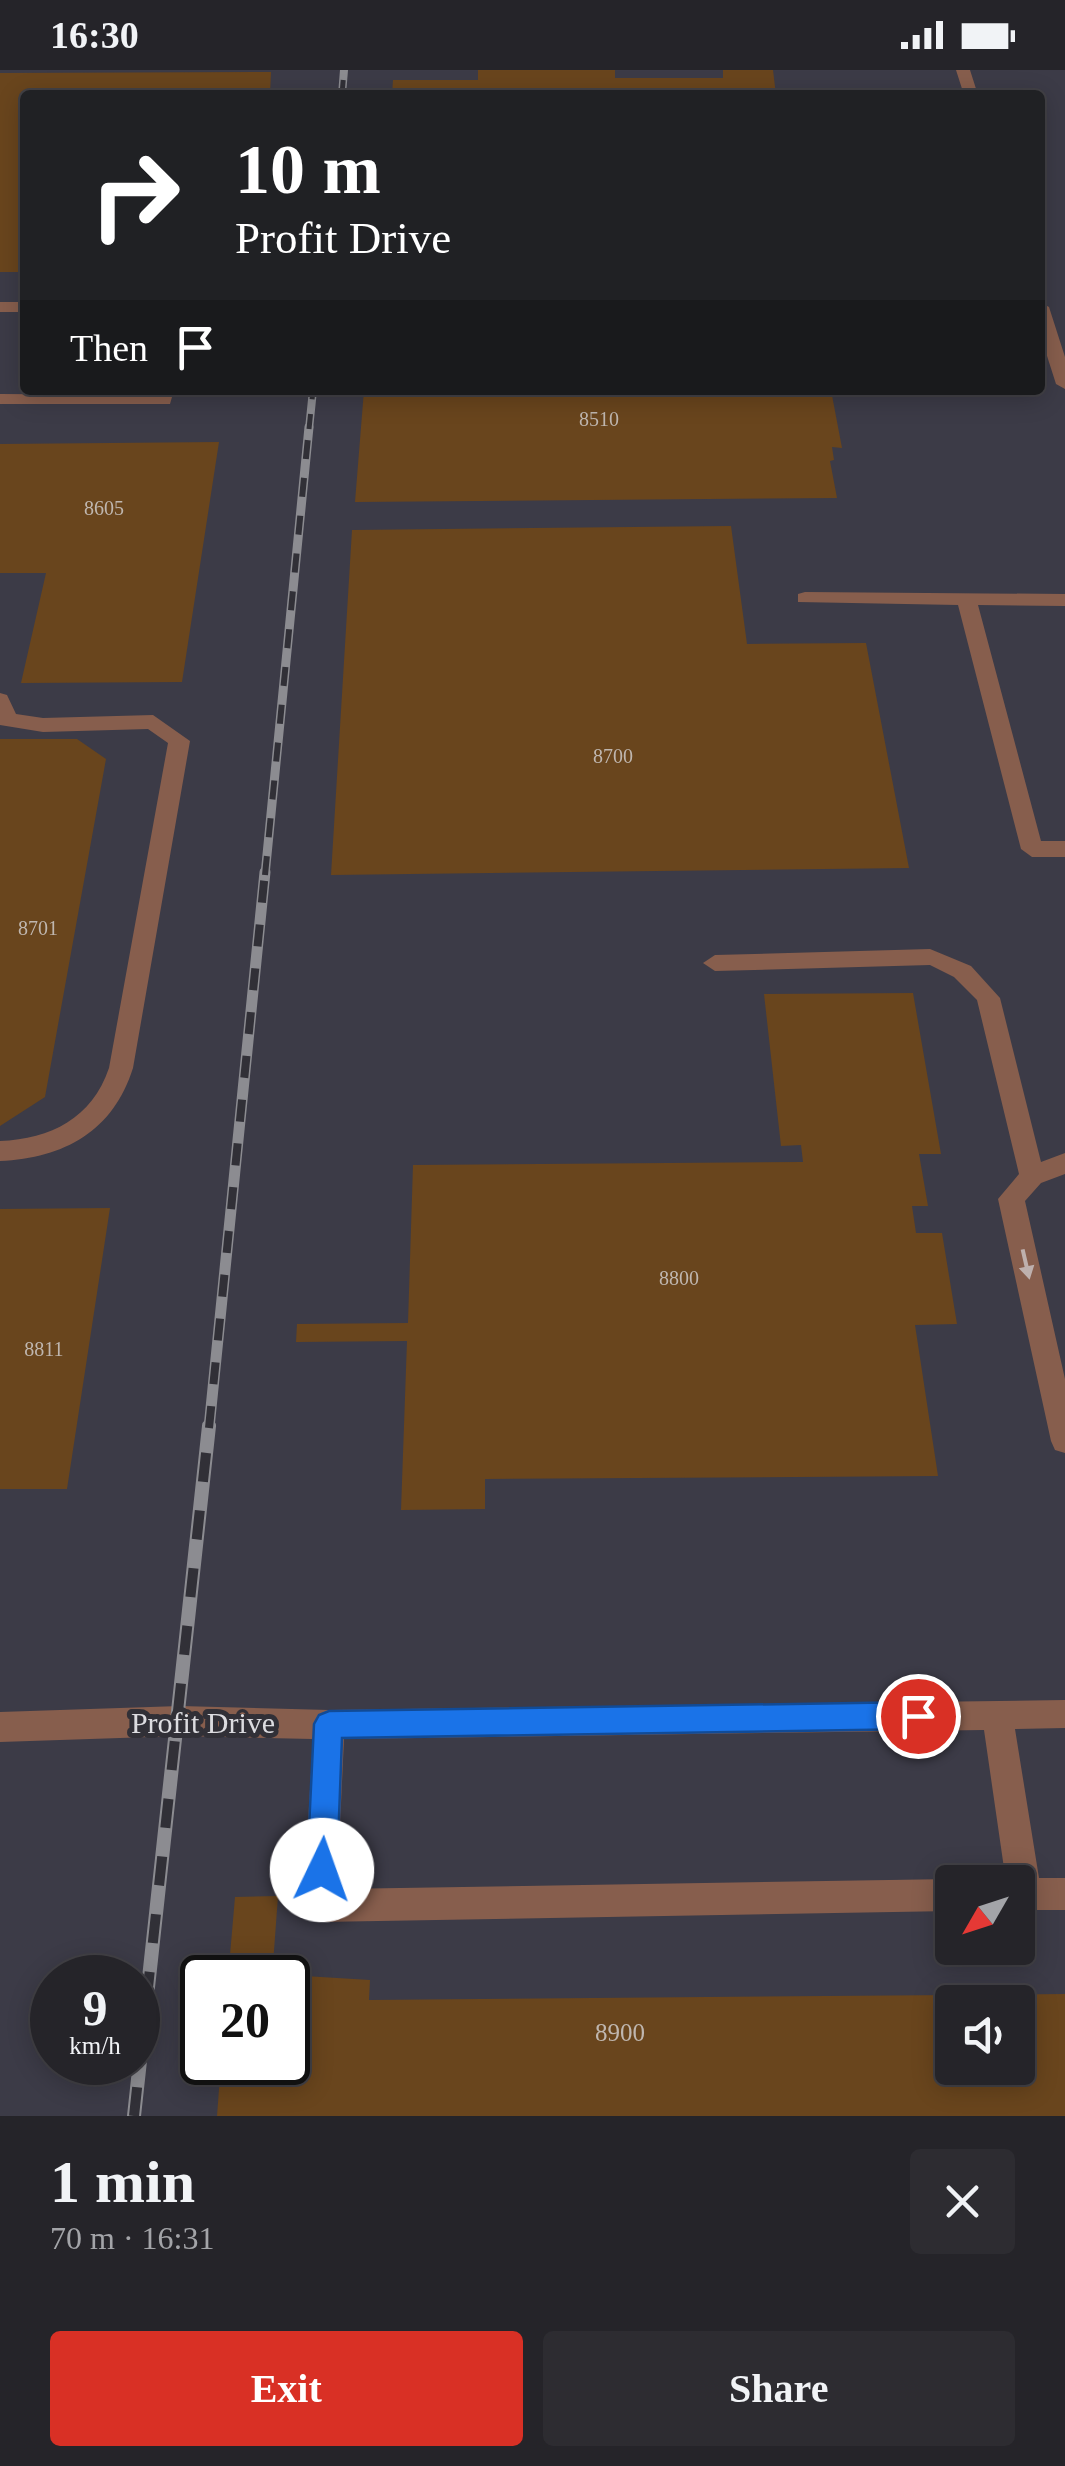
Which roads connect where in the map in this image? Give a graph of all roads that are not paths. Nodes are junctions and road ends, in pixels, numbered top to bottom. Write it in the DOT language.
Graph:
graph roads {
  1 [pos="1045,322"];
  2 [pos="1065,384"];
  3 [pos="165,395"];
  4 [pos="0,399"];
  5 [pos="805,598"];
  6 [pos="967,600"];
  7 [pos="1065,600"];
  8 [pos="2,713"];
  9 [pos="1065,849"];
  10 [pos="716,963"];
  11 [pos="0,1152"];
  12 [pos="1065,1163"];
  13 [pos="1032,1176"];
  14 [pos="1065,1441"];
  15 [pos="996,1714"];
  16 [pos="1065,1714"];
  17 [pos="329,1724"];
  18 [pos="0,1727"];
  19 [pos="1017,1865"];
  20 [pos="1035,1894"];
  21 [pos="1065,1894"];
  22 [pos="935,1896"];
  1 -- 2 [label="street"];
  3 -- 4 [label="street"];
  5 -- 6 [label="street"];
  6 -- 7 [label="street"];
  6 -- 9 [label="street"];
  8 -- 11 [label="street"];
  10 -- 13 [label="street"];
  12 -- 13 [label="street"];
  13 -- 14 [label="street, one-way"];
  15 -- 16 [label="street, Profit Drive"];
  15 -- 17 [label="street, Profit Drive"];
  15 -- 19 [label="street"];
  17 -- 18 [label="street, Profit Drive"];
  17 -- 22 [label="street"];
  20 -- 21 [label="street"];
}
